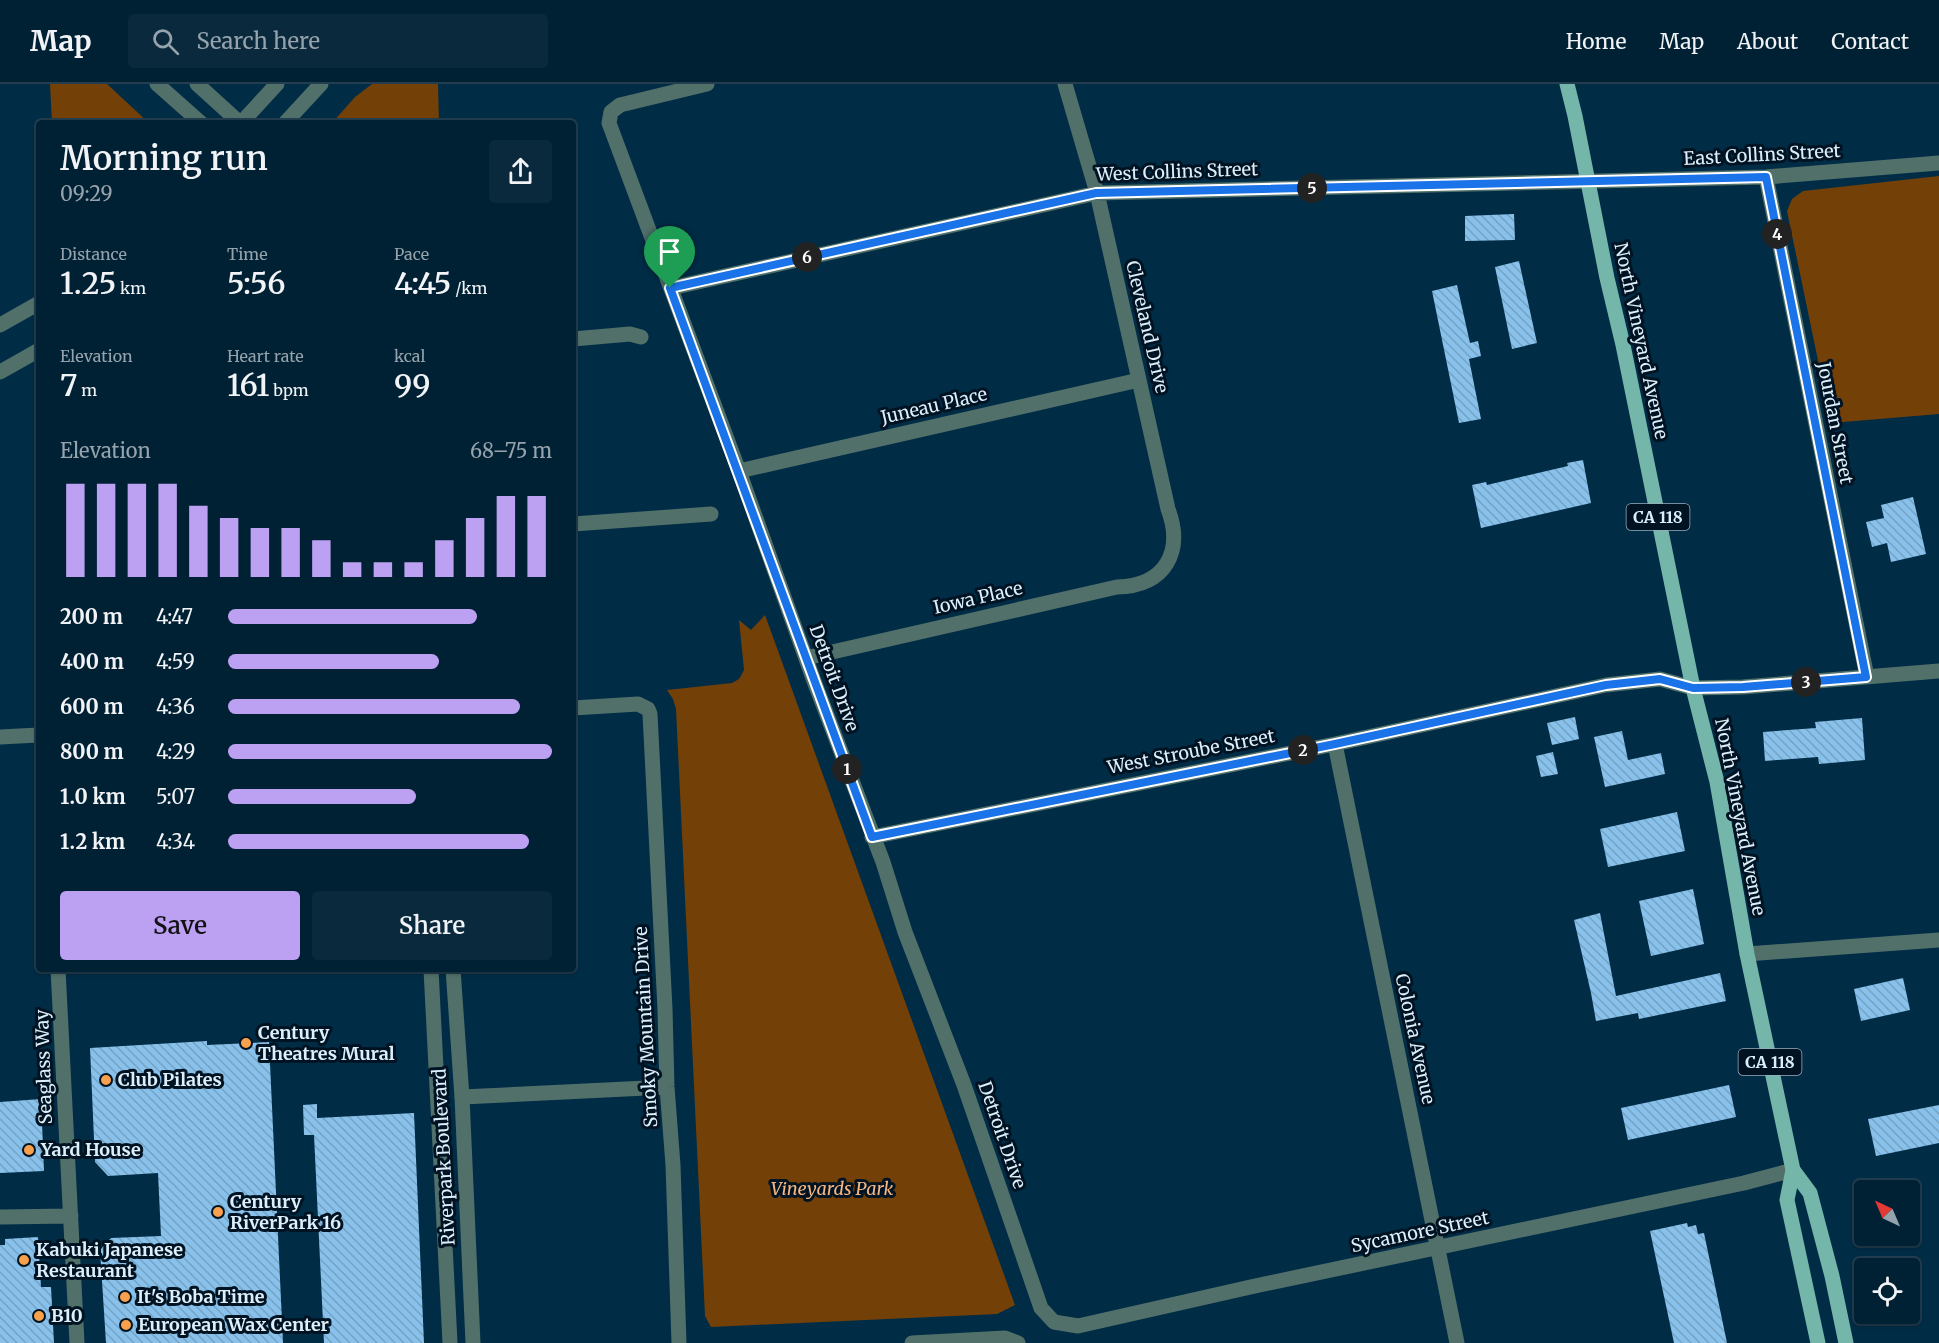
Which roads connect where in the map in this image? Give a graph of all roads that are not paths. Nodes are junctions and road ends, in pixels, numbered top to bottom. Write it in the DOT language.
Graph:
graph roads {
  1 [pos="157,84"];
  2 [pos="197,84"];
  3 [pos="277,84"];
  4 [pos="321,84"];
  5 [pos="707,84"];
  6 [pos="1065,84"];
  7 [pos="1567,84"];
  8 [pos="198,120"];
  9 [pos="237,120"];
  10 [pos="243,120"];
  11 [pos="288,120"];
  12 [pos="1939,163"];
  13 [pos="1766,177"];
  14 [pos="1587,181"];
  15 [pos="1096,193"];
  16 [pos="670,288"];
  17 [pos="36,305"];
  18 [pos="0,325"];
  19 [pos="641,337"];
  20 [pos="576,339"];
  21 [pos="36,352"];
  22 [pos="0,372"];
  23 [pos="1139,380"];
  24 [pos="739,471"];
  25 [pos="711,514"];
  26 [pos="576,524"];
  27 [pos="1157,574"];
  28 [pos="806,658"];
  29 [pos="1939,672"];
  30 [pos="1866,677"];
  31 [pos="1693,688"];
  32 [pos="576,708"];
  33 [pos="36,735"];
  34 [pos="0,737"];
  35 [pos="1335,744"];
  36 [pos="872,837"];
  37 [pos="1939,940"];
  38 [pos="1747,954"];
  39 [pos="58,972"];
  40 [pos="431,972"];
  41 [pos="453,972"];
  42 [pos="667,1087"];
  43 [pos="462,1097"];
  44 [pos="1793,1170"];
  45 [pos="0,1216"];
  46 [pos="71,1216"];
  47 [pos="1438,1248"];
  48 [pos="1054,1322"];
  49 [pos="77,1343"];
  50 [pos="450,1343"];
  51 [pos="473,1343"];
  52 [pos="679,1343"];
  53 [pos="912,1343"];
  54 [pos="1018,1343"];
  55 [pos="1457,1343"];
  56 [pos="1818,1343"];
  57 [pos="1846,1343"];
  1 -- 8 [label="street"];
  2 -- 9 [label="street"];
  3 -- 10 [label="street"];
  4 -- 11 [label="street"];
  5 -- 16 [label="street, Detroit Drive"];
  6 -- 15 [label="street, Cleveland Drive"];
  7 -- 14 [label="main road, North Vineyard Avenue / CA 118"];
  12 -- 13 [label="street, East Collins Street"];
  13 -- 14 [label="street, East Collins Street"];
  13 -- 30 [label="street, Jourdan Street"];
  14 -- 15 [label="street, West Collins Street"];
  14 -- 31 [label="main road, North Vineyard Avenue / CA 118"];
  15 -- 16 [label="street, West Collins Street"];
  15 -- 23 [label="street, Cleveland Drive"];
  16 -- 24 [label="street, Detroit Drive"];
  17 -- 18 [label="street"];
  19 -- 20 [label="street"];
  21 -- 22 [label="street"];
  23 -- 24 [label="street, Juneau Place"];
  23 -- 27 [label="street, Cleveland Drive"];
  24 -- 28 [label="street, Detroit Drive"];
  25 -- 26 [label="street"];
  27 -- 28 [label="street, Iowa Place"];
  28 -- 36 [label="street, Detroit Drive"];
  29 -- 30 [label="street, West Stroube Street"];
  30 -- 31 [label="street, West Stroube Street"];
  31 -- 35 [label="street, West Stroube Street"];
  31 -- 38 [label="main road, North Vineyard Avenue / CA 118"];
  32 -- 42 [label="street, Smoky Mountain Drive"];
  33 -- 34 [label="street"];
  35 -- 36 [label="street, West Stroube Street"];
  35 -- 47 [label="street, Colonia Avenue"];
  36 -- 48 [label="street, Detroit Drive"];
  37 -- 38 [label="street"];
  38 -- 44 [label="main road, North Vineyard Avenue / CA 118"];
  39 -- 46 [label="street, Seaglass Way"];
  40 -- 50 [label="street, Riverpark Boulevard"];
  41 -- 43 [label="street, Riverpark Boulevard"];
  42 -- 43 [label="street"];
  42 -- 52 [label="street, Smoky Mountain Drive"];
  43 -- 51 [label="street, Riverpark Boulevard"];
  44 -- 47 [label="street, Sycamore Street"];
  44 -- 56 [label="main road, North Vineyard Avenue / CA 118"];
  44 -- 57 [label="main road, North Vineyard Avenue / CA 118"];
  45 -- 46 [label="street"];
  46 -- 49 [label="street, Seaglass Way"];
  47 -- 48 [label="street, Sycamore Street"];
  47 -- 55 [label="street, Colonia Avenue"];
  53 -- 54 [label="street"];
}
